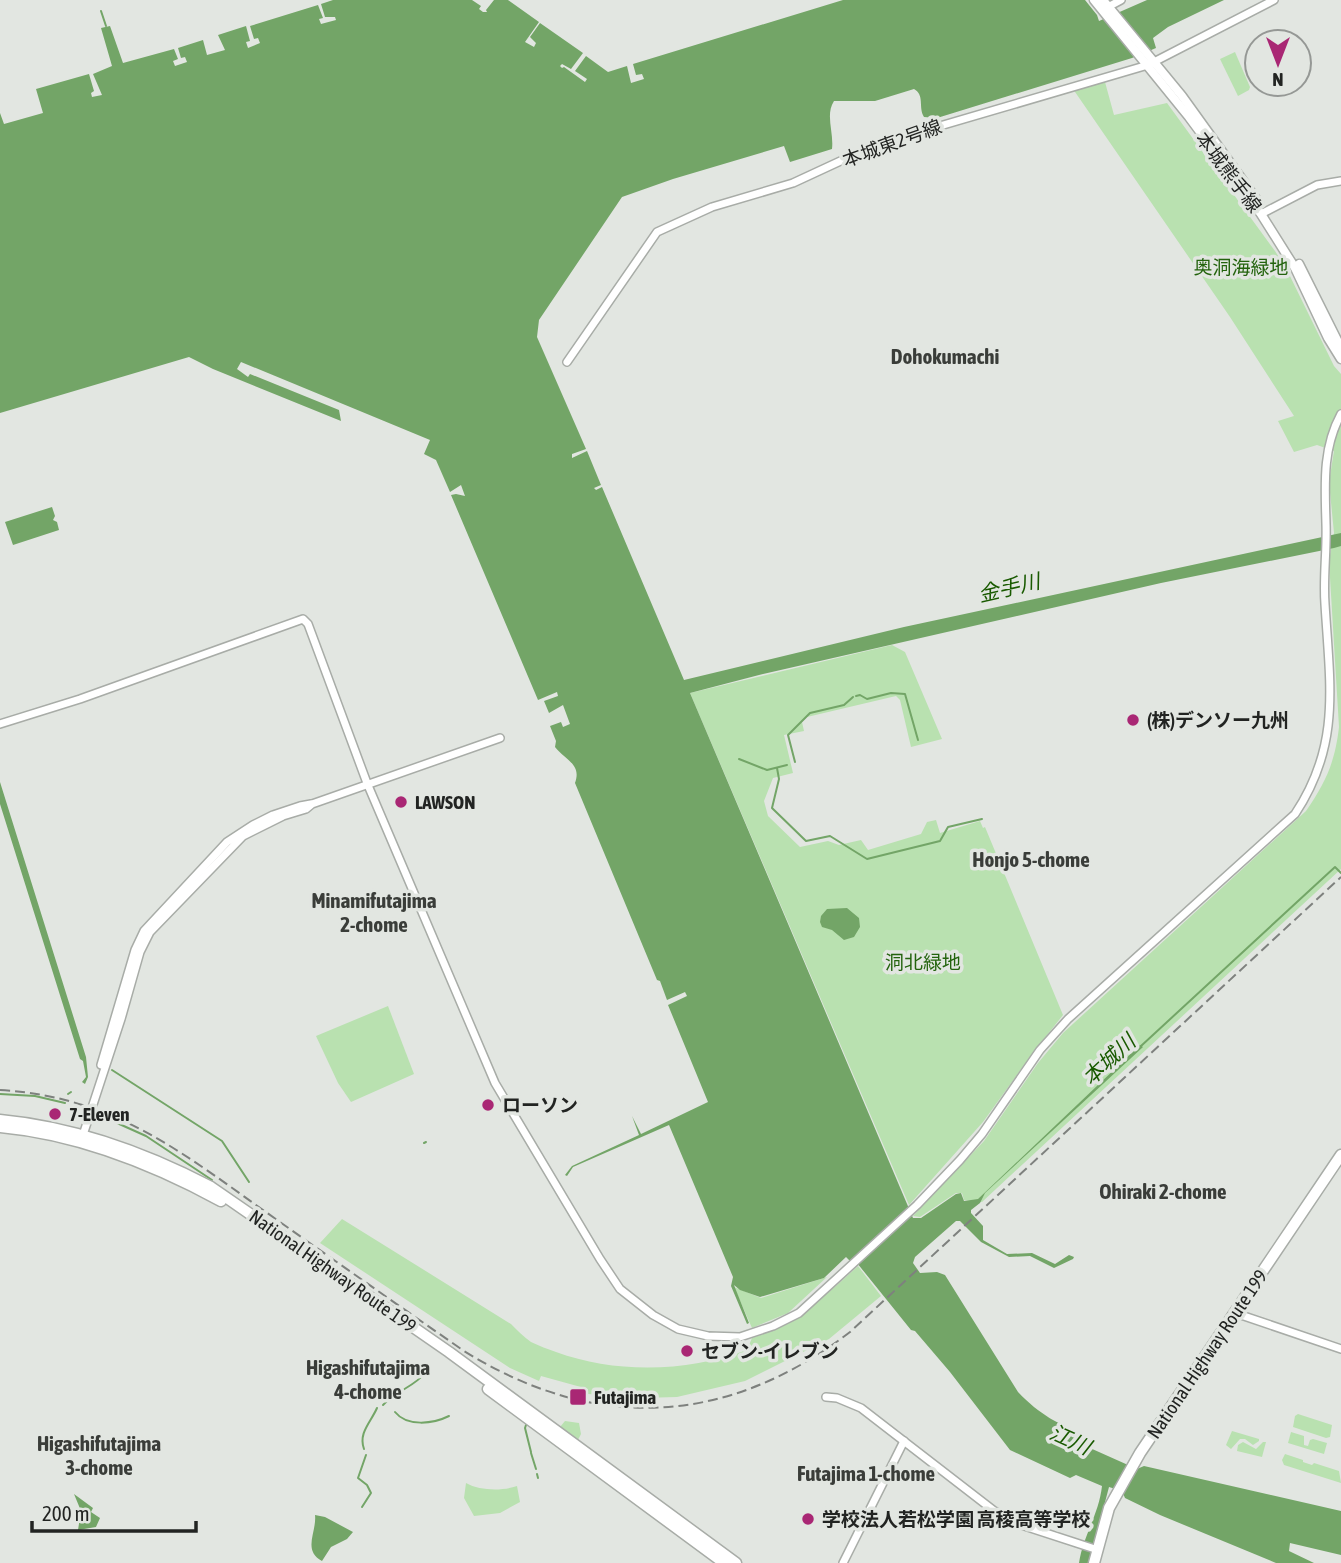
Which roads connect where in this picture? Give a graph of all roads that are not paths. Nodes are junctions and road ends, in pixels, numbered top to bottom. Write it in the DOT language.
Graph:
graph roads {
  1 [pos="1094,0"];
  2 [pos="1121,0"];
  3 [pos="1274,0"];
  4 [pos="1107,9"];
  5 [pos="1151,64"];
  6 [pos="1341,181"];
  7 [pos="1263,212"];
  8 [pos="1341,348"];
  9 [pos="1341,359"];
  10 [pos="568,362"];
  11 [pos="1341,414"];
  12 [pos="0,724"];
  13 [pos="500,737"];
  14 [pos="367,783"];
  15 [pos="0,1120"];
  16 [pos="0,1127"];
  17 [pos="83,1135"];
  18 [pos="1341,1155"];
  19 [pos="1235,1313"];
  20 [pos="1341,1349"];
  21 [pos="826,1397"];
  22 [pos="904,1441"];
  23 [pos="1098,1550"];
  24 [pos="724,1563"];
  25 [pos="736,1563"];
  26 [pos="843,1563"];
  27 [pos="1094,1563"];
  1 -- 4 [label="main road, 本城熊手線"];
  2 -- 4 [label="street"];
  3 -- 5 [label="street, 本城東2号線"];
  4 -- 5 [label="main road, 本城熊手線"];
  5 -- 7 [label="main road, 本城熊手線"];
  5 -- 10 [label="street, 本城東2号線"];
  6 -- 7 [label="street"];
  7 -- 8 [label="main road, 本城熊手線"];
  7 -- 9 [label="main road, 本城熊手線"];
  11 -- 14 [label="street"];
  12 -- 14 [label="street"];
  13 -- 14 [label="street"];
  14 -- 17 [label="street"];
  15 -- 17 [label="highway, National Highway Route 199"];
  16 -- 24 [label="highway, National Highway Route 199"];
  17 -- 25 [label="highway, National Highway Route 199"];
  18 -- 19 [label="highway, National Highway Route 199"];
  19 -- 20 [label="street"];
  19 -- 23 [label="highway, National Highway Route 199"];
  21 -- 22 [label="street"];
  22 -- 23 [label="street"];
  22 -- 26 [label="street"];
  23 -- 27 [label="highway, National Highway Route 199"];
}
